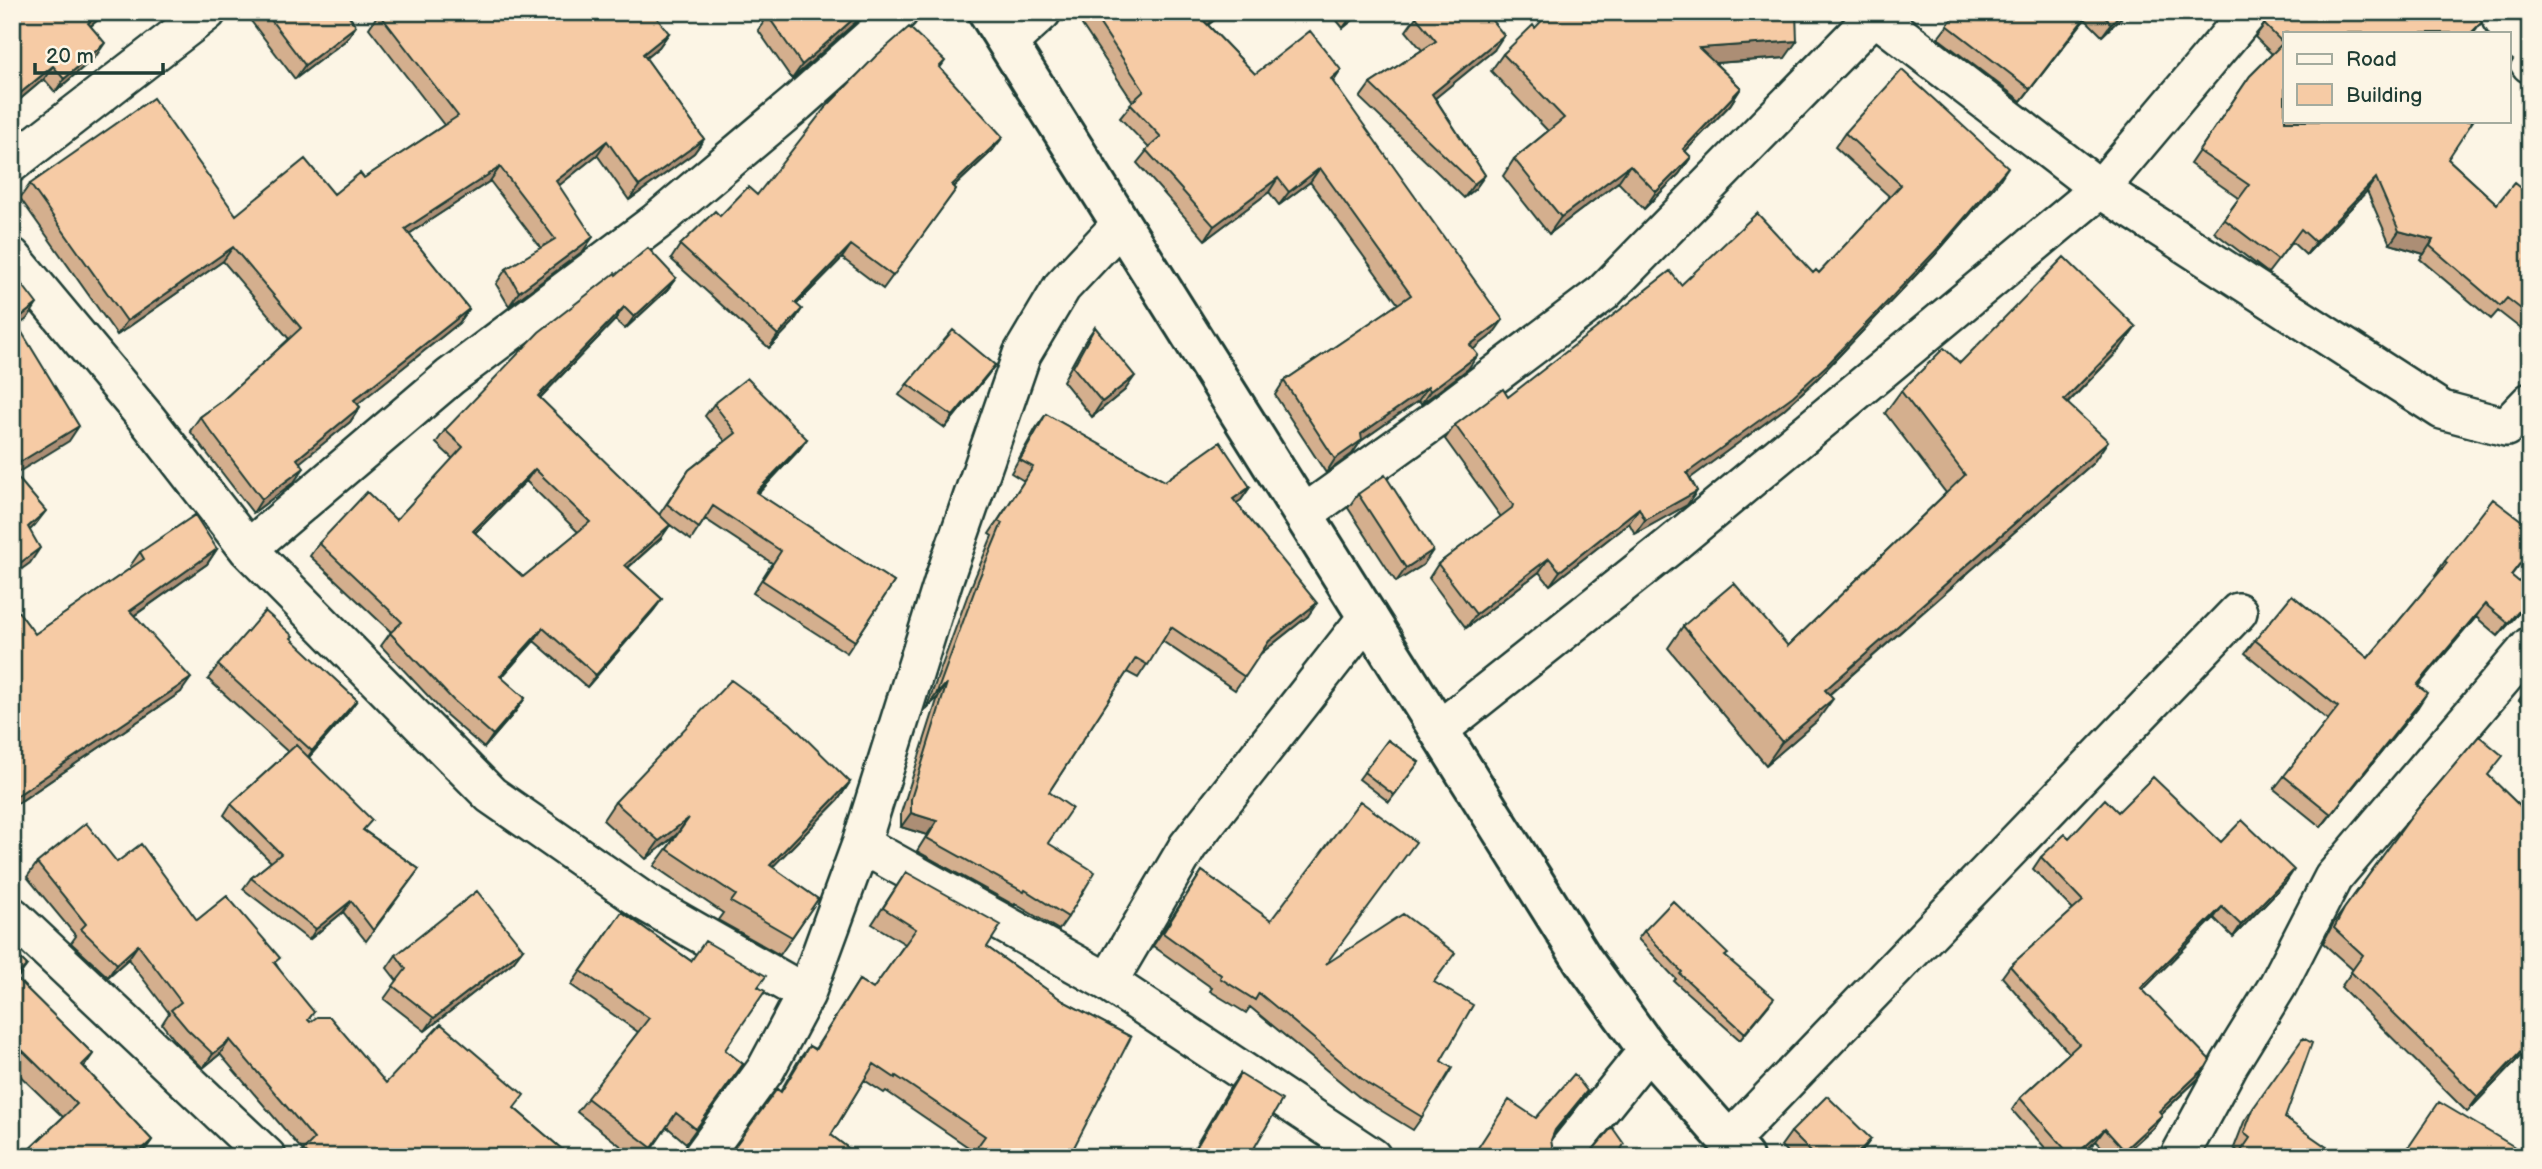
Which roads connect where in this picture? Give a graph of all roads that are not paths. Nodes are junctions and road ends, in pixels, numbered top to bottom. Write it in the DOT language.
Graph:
graph roads {
  1 [pos="206,12"];
  2 [pos="899,12"];
  3 [pos="1042,12"];
  4 [pos="2249,12"];
  5 [pos="2498,12"];
  6 [pos="1874,14"];
  7 [pos="998,28"];
  8 [pos="2530,64"];
  9 [pos="12,163"];
  10 [pos="2100,189"];
  11 [pos="1121,223"];
  12 [pos="12,257"];
  13 [pos="2530,402"];
  14 [pos="1304,514"];
  15 [pos="248,549"];
  16 [pos="2238,612"];
  17 [pos="1368,617"];
  18 [pos="2530,646"];
  19 [pos="1439,730"];
  20 [pos="861,844"];
  21 [pos="12,916"];
  22 [pos="1108,982"];
  23 [pos="806,994"];
  24 [pos="1648,1050"];
  25 [pos="1736,1149"];
  26 [pos="267,1157"];
  27 [pos="702,1157"];
  28 [pos="1373,1157"];
  29 [pos="1562,1157"];
  30 [pos="2179,1157"];
  1 -- 9 [label="street"];
  2 -- 15 [label="street"];
  3 -- 7 [label="street"];
  4 -- 10 [label="street"];
  5 -- 8 [label="street"];
  6 -- 10 [label="street"];
  6 -- 14 [label="street"];
  7 -- 11 [label="street"];
  10 -- 13 [label="street"];
  10 -- 19 [label="street"];
  11 -- 14 [label="street"];
  11 -- 20 [label="street"];
  12 -- 15 [label="street"];
  14 -- 17 [label="street"];
  15 -- 23 [label="street"];
  16 -- 25 [label="street"];
  17 -- 19 [label="street"];
  17 -- 22 [label="street"];
  18 -- 30 [label="street"];
  19 -- 24 [label="street"];
  20 -- 22 [label="street"];
  20 -- 23 [label="street"];
  21 -- 26 [label="street"];
  22 -- 28 [label="street"];
  23 -- 27 [label="street"];
  24 -- 25 [label="street"];
  24 -- 29 [label="street"];
}
